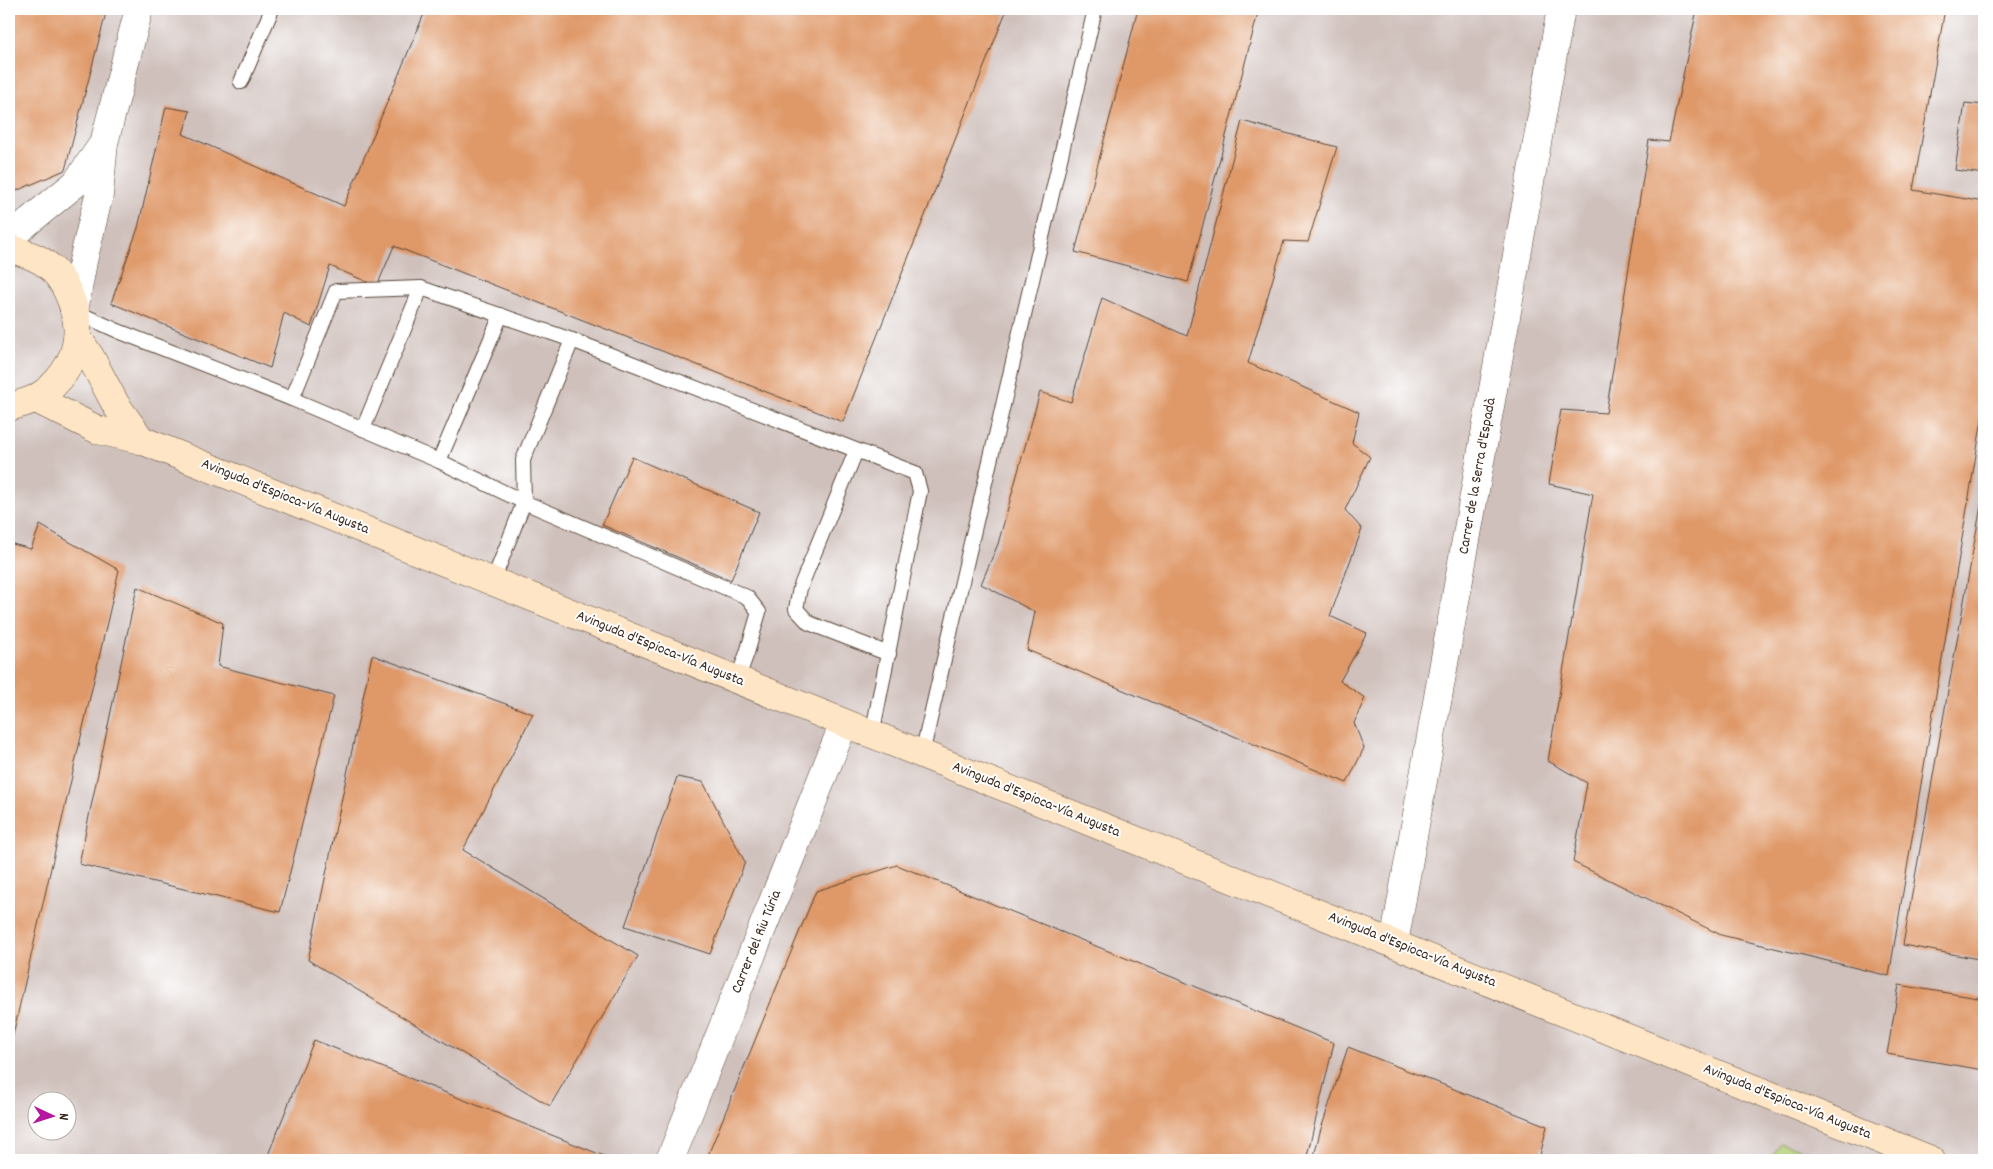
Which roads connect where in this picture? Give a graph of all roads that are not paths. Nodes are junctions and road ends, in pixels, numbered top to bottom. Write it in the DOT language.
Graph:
graph roads {
  1 [pos="139,9"];
  2 [pos="272,9"];
  3 [pos="1095,9"];
  4 [pos="1561,9"];
  5 [pos="241,82"];
  6 [pos="104,143"];
  7 [pos="9,235"];
  8 [pos="9,248"];
  9 [pos="421,288"];
  10 [pos="501,315"];
  11 [pos="76,324"];
  12 [pos="572,340"];
  13 [pos="36,399"];
  14 [pos="292,399"];
  15 [pos="9,407"];
  16 [pos="363,429"];
  17 [pos="141,440"];
  18 [pos="856,451"];
  19 [pos="439,461"];
  20 [pos="524,502"];
  21 [pos="493,581"];
  22 [pos="888,654"];
  23 [pos="737,680"];
  24 [pos="844,723"];
  25 [pos="872,735"];
  26 [pos="922,754"];
  27 [pos="1394,943"];
  28 [pos="670,1160"];
  29 [pos="1931,1160"];
  1 -- 6 [label="street"];
  2 -- 5 [label="lane"];
  3 -- 26 [label="lane"];
  4 -- 27 [label="street, Carrer de la Serra d'Espadà"];
  6 -- 7 [label="street"];
  6 -- 11 [label="street"];
  8 -- 11 [label="street"];
  9 -- 10 [label="lane"];
  9 -- 14 [label="lane"];
  9 -- 16 [label="lane"];
  10 -- 12 [label="lane"];
  10 -- 19 [label="lane"];
  11 -- 13 [label="street"];
  11 -- 14 [label="lane"];
  11 -- 17 [label="street"];
  12 -- 18 [label="lane"];
  12 -- 20 [label="lane"];
  13 -- 15 [label="street"];
  13 -- 17 [label="street, Avinguda d'Espioca-Vía Augusta"];
  14 -- 16 [label="lane"];
  16 -- 19 [label="lane"];
  17 -- 21 [label="street, Avinguda d'Espioca-Vía Augusta"];
  18 -- 22 [label="lane"];
  18 -- 22 [label="lane"];
  19 -- 20 [label="lane"];
  20 -- 21 [label="lane"];
  20 -- 23 [label="lane"];
  21 -- 23 [label="street, Avinguda d'Espioca-Vía Augusta"];
  22 -- 25 [label="lane"];
  23 -- 24 [label="street, Avinguda d'Espioca-Vía Augusta"];
  24 -- 25 [label="street, Avinguda d'Espioca-Vía Augusta"];
  24 -- 28 [label="street, Carrer del Riu Túria"];
  25 -- 26 [label="street, Avinguda d'Espioca-Vía Augusta"];
  26 -- 27 [label="street, Avinguda d'Espioca-Vía Augusta"];
  27 -- 29 [label="street, Avinguda d'Espioca-Vía Augusta"];
}
